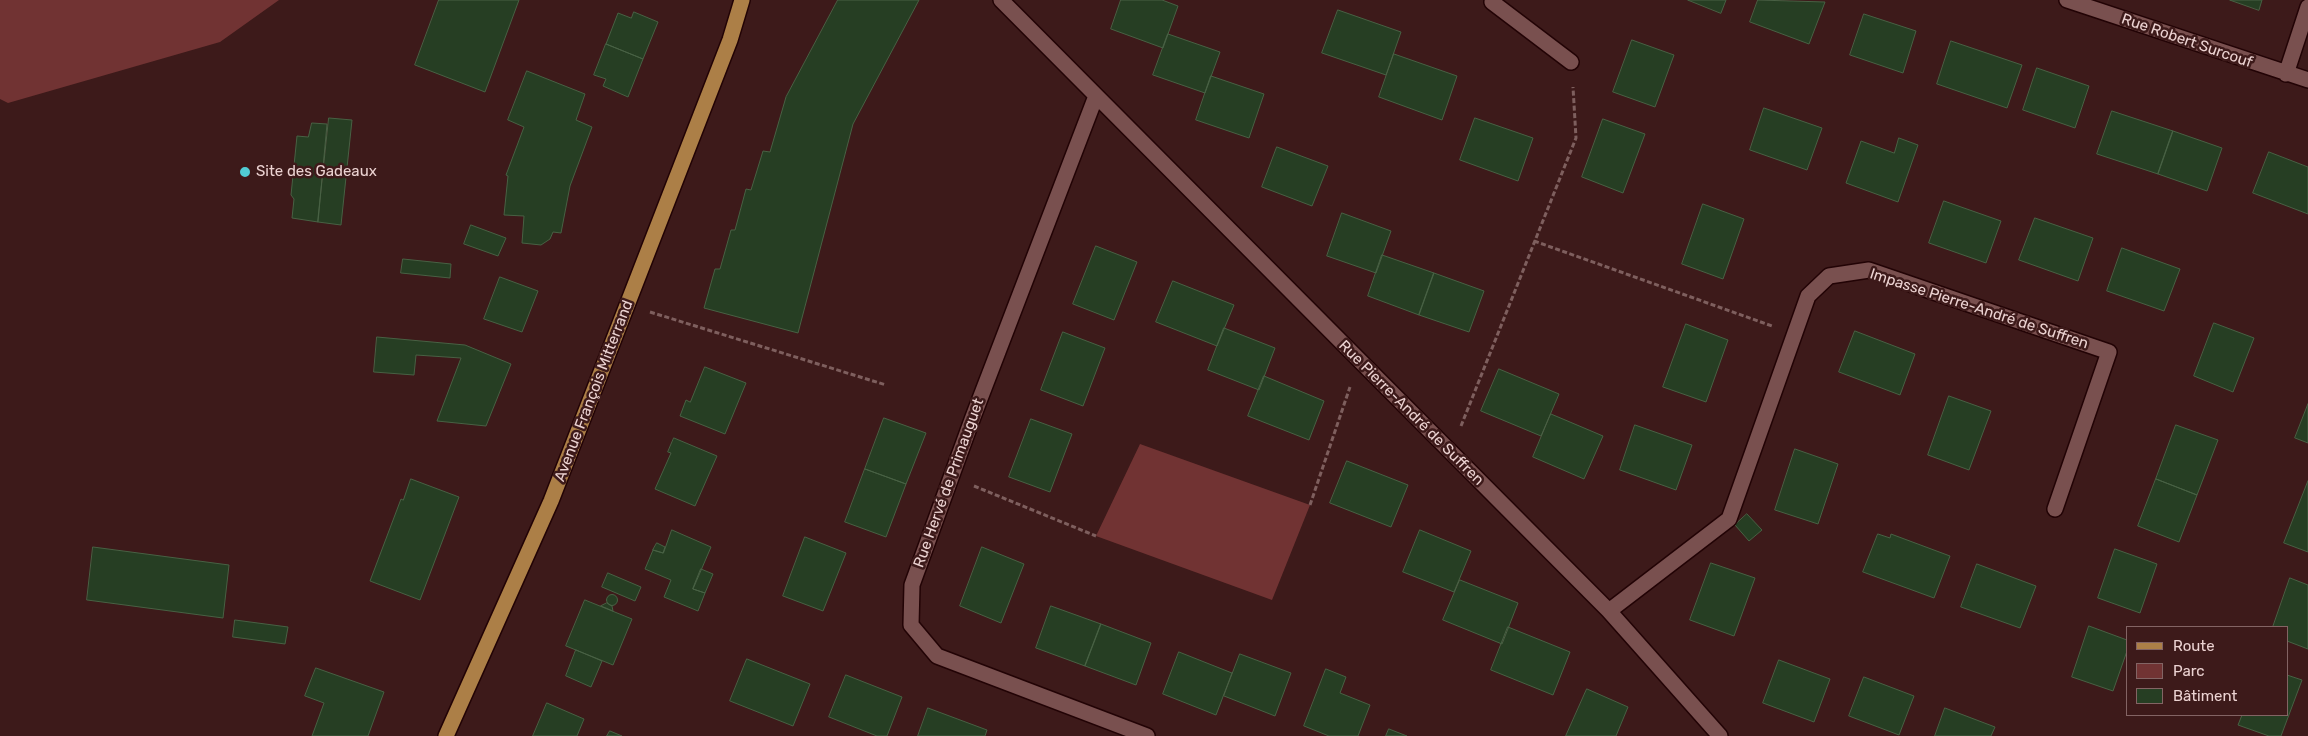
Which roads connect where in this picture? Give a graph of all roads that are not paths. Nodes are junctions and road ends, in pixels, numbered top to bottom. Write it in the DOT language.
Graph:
graph roads {
  1 [pos="742,0"];
  2 [pos="752,0"];
  3 [pos="1001,0"];
  4 [pos="1493,0"];
  5 [pos="2067,0"];
  6 [pos="2308,7"];
  7 [pos="730,40"];
  8 [pos="1571,62"];
  9 [pos="2286,74"];
  10 [pos="2308,80"];
  11 [pos="1096,96"];
  12 [pos="2055,509"];
  13 [pos="1609,611"];
  14 [pos="1717,735"];
  15 [pos="446,736"];
  16 [pos="1146,736"];
  1 -- 7 [label="main road, Avenue François Mitterrand"];
  2 -- 7 [label="main road, Avenue François Mitterrand"];
  3 -- 11 [label="street, Rue Pierre-André de Suffren"];
  4 -- 8 [label="street"];
  5 -- 9 [label="street, Rue Robert Surcouf"];
  6 -- 9 [label="street"];
  7 -- 15 [label="main road, Avenue François Mitterrand"];
  9 -- 10 [label="street, Rue Robert Surcouf"];
  11 -- 13 [label="street, Rue Pierre-André de Suffren"];
  11 -- 16 [label="street, Rue Hervé de Primauguet"];
  12 -- 13 [label="street, Impasse Pierre-André de Suffren"];
  13 -- 14 [label="street, Rue Pierre-André de Suffren"];
}
